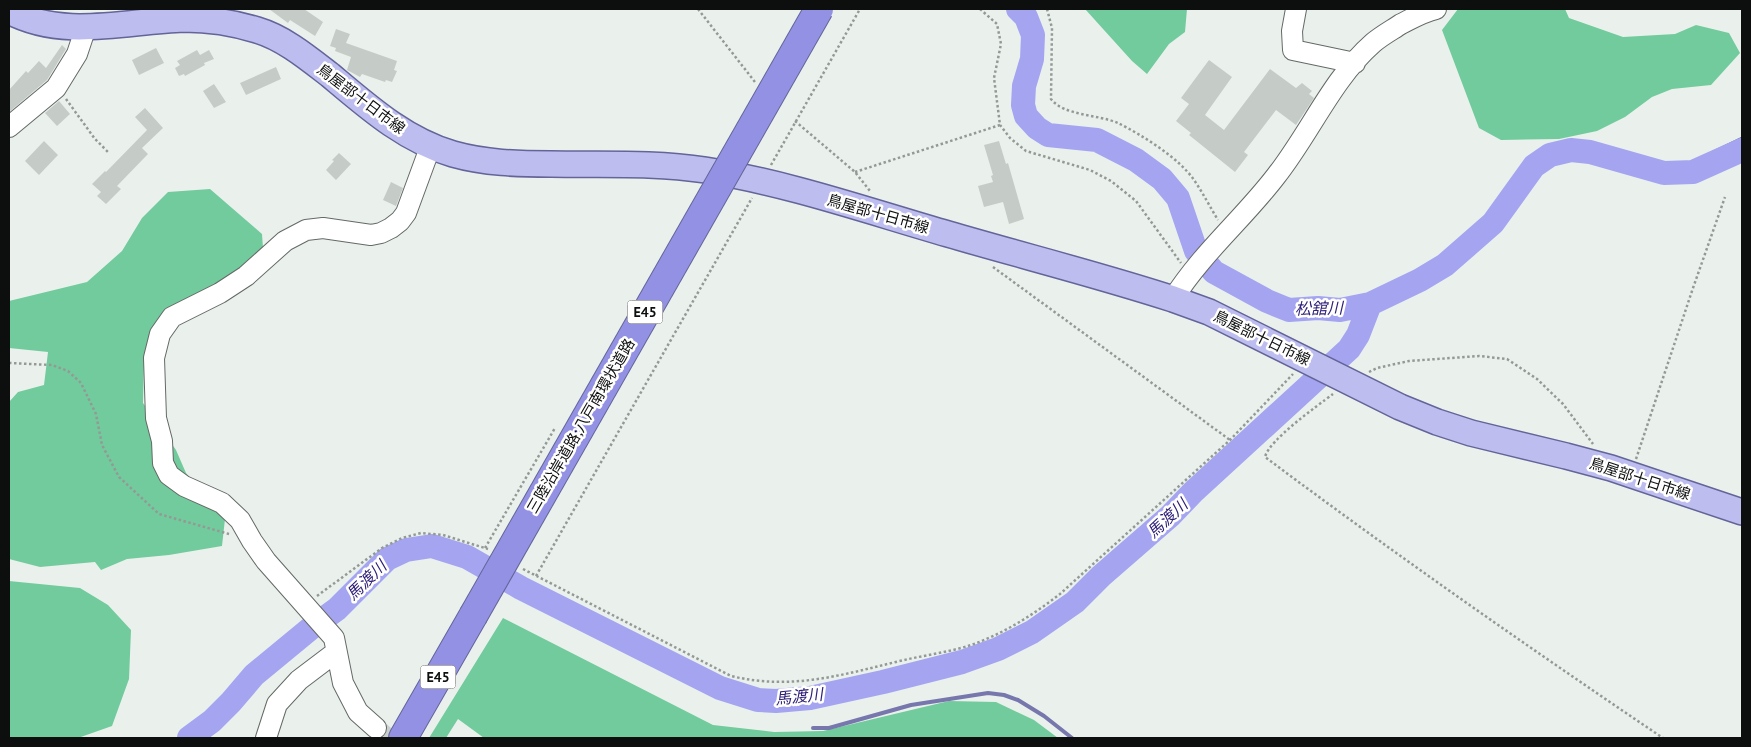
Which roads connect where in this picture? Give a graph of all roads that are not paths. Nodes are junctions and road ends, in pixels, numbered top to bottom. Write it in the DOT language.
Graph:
graph roads {
  1 [pos="819,9"];
  2 [pos="1296,9"];
  3 [pos="1436,9"];
  4 [pos="9,12"];
  5 [pos="86,27"];
  6 [pos="1355,63"];
  7 [pos="9,127"];
  8 [pos="431,145"];
  9 [pos="1173,299"];
  10 [pos="1742,512"];
  11 [pos="336,652"];
  12 [pos="376,728"];
  13 [pos="266,738"];
  14 [pos="403,738"];
  1 -- 14 [label="highway, 三陸沿岸道路;八戸南環状道路 / E45, bridge"];
  2 -- 6 [label="street"];
  3 -- 6 [label="street"];
  4 -- 5 [label="main road, 鳥屋部十日市線"];
  5 -- 7 [label="street"];
  5 -- 8 [label="main road, 鳥屋部十日市線"];
  6 -- 9 [label="street"];
  8 -- 9 [label="main road, 鳥屋部十日市線"];
  8 -- 11 [label="street"];
  9 -- 10 [label="main road, 鳥屋部十日市線"];
  11 -- 12 [label="street"];
  11 -- 13 [label="street"];
}
